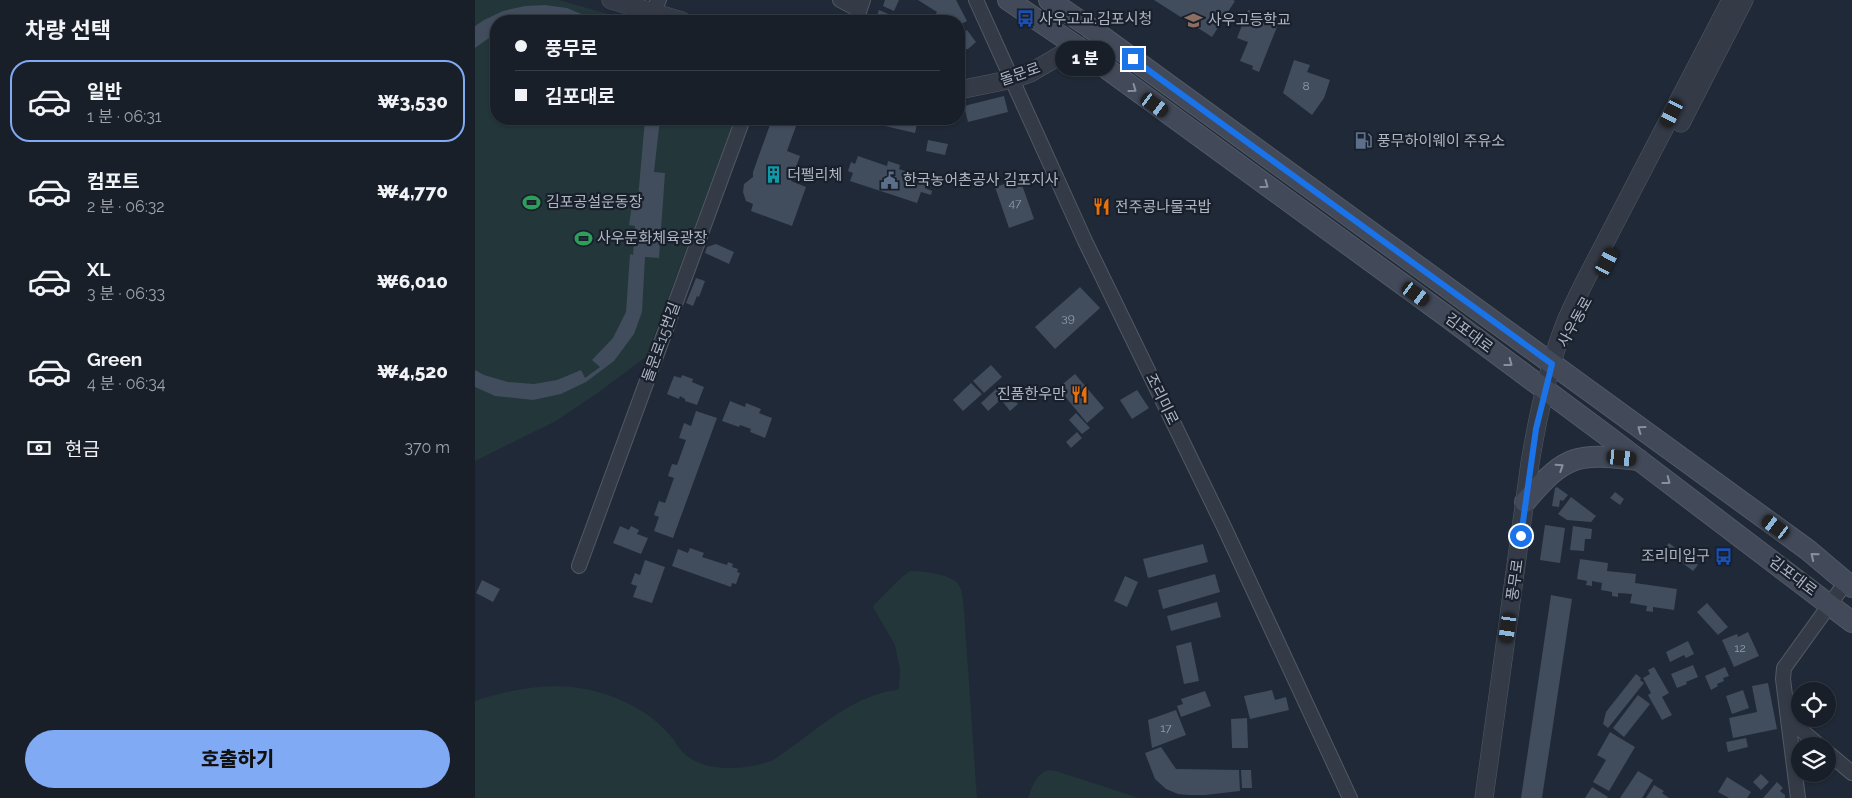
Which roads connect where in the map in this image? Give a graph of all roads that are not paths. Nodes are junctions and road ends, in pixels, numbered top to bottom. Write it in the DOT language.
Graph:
graph roads {
  1 [pos="611,0"];
  2 [pos="841,0"];
  3 [pos="976,0"];
  4 [pos="1008,0"];
  5 [pos="1049,0"];
  6 [pos="1057,0"];
  7 [pos="1731,0"];
  8 [pos="1744,0"];
  9 [pos="655,6"];
  10 [pos="859,10"];
  11 [pos="671,15"];
  12 [pos="1089,27"];
  13 [pos="1076,46"];
  14 [pos="1013,79"];
  15 [pos="965,89"];
  16 [pos="741,125"];
  17 [pos="1552,364"];
  18 [pos="1545,390"];
  19 [pos="1639,460"];
  20 [pos="1525,502"];
  21 [pos="579,566"];
  22 [pos="1849,584"];
  23 [pos="1830,604"];
  24 [pos="1852,622"];
  25 [pos="1788,719"];
  26 [pos="1809,737"];
  27 [pos="1836,760"];
  28 [pos="1852,773"];
  29 [pos="1349,798"];
  30 [pos="1483,798"];
  31 [pos="1798,798"];
  1 -- 9 [label="street"];
  2 -- 10 [label="street"];
  3 -- 14 [label="street, 조리미로"];
  4 -- 13 [label="main road, 김포대로"];
  5 -- 12 [label="main road, 김포대로"];
  6 -- 12 [label="main road"];
  7 -- 17 [label="street, 사우동로"];
  8 -- 17 [label="street, 사우동로"];
  9 -- 11 [label="street"];
  12 -- 17 [label="main road, 김포대로"];
  13 -- 14 [label="street, 돌문로"];
  13 -- 18 [label="main road, 김포대로, one-way"];
  14 -- 15 [label="street, 돌문로"];
  14 -- 29 [label="street, 조리미로"];
  16 -- 21 [label="street, 돌문로15번길"];
  17 -- 18 [label="street, 풍무로"];
  22 -- 17 [label="main road, 김포대로, one-way"];
  18 -- 19 [label="main road, 김포대로"];
  18 -- 20 [label="street, 풍무로"];
  20 -- 19 [label="main road, one-way"];
  19 -- 23 [label="main road, 김포대로, one-way"];
  20 -- 30 [label="street, 풍무로"];
  22 -- 23 [label="street"];
  23 -- 24 [label="main road, 김포대로"];
  23 -- 25 [label="street"];
  25 -- 26 [label="street"];
  25 -- 31 [label="street"];
  27 -- 28 [label="street"];
}
